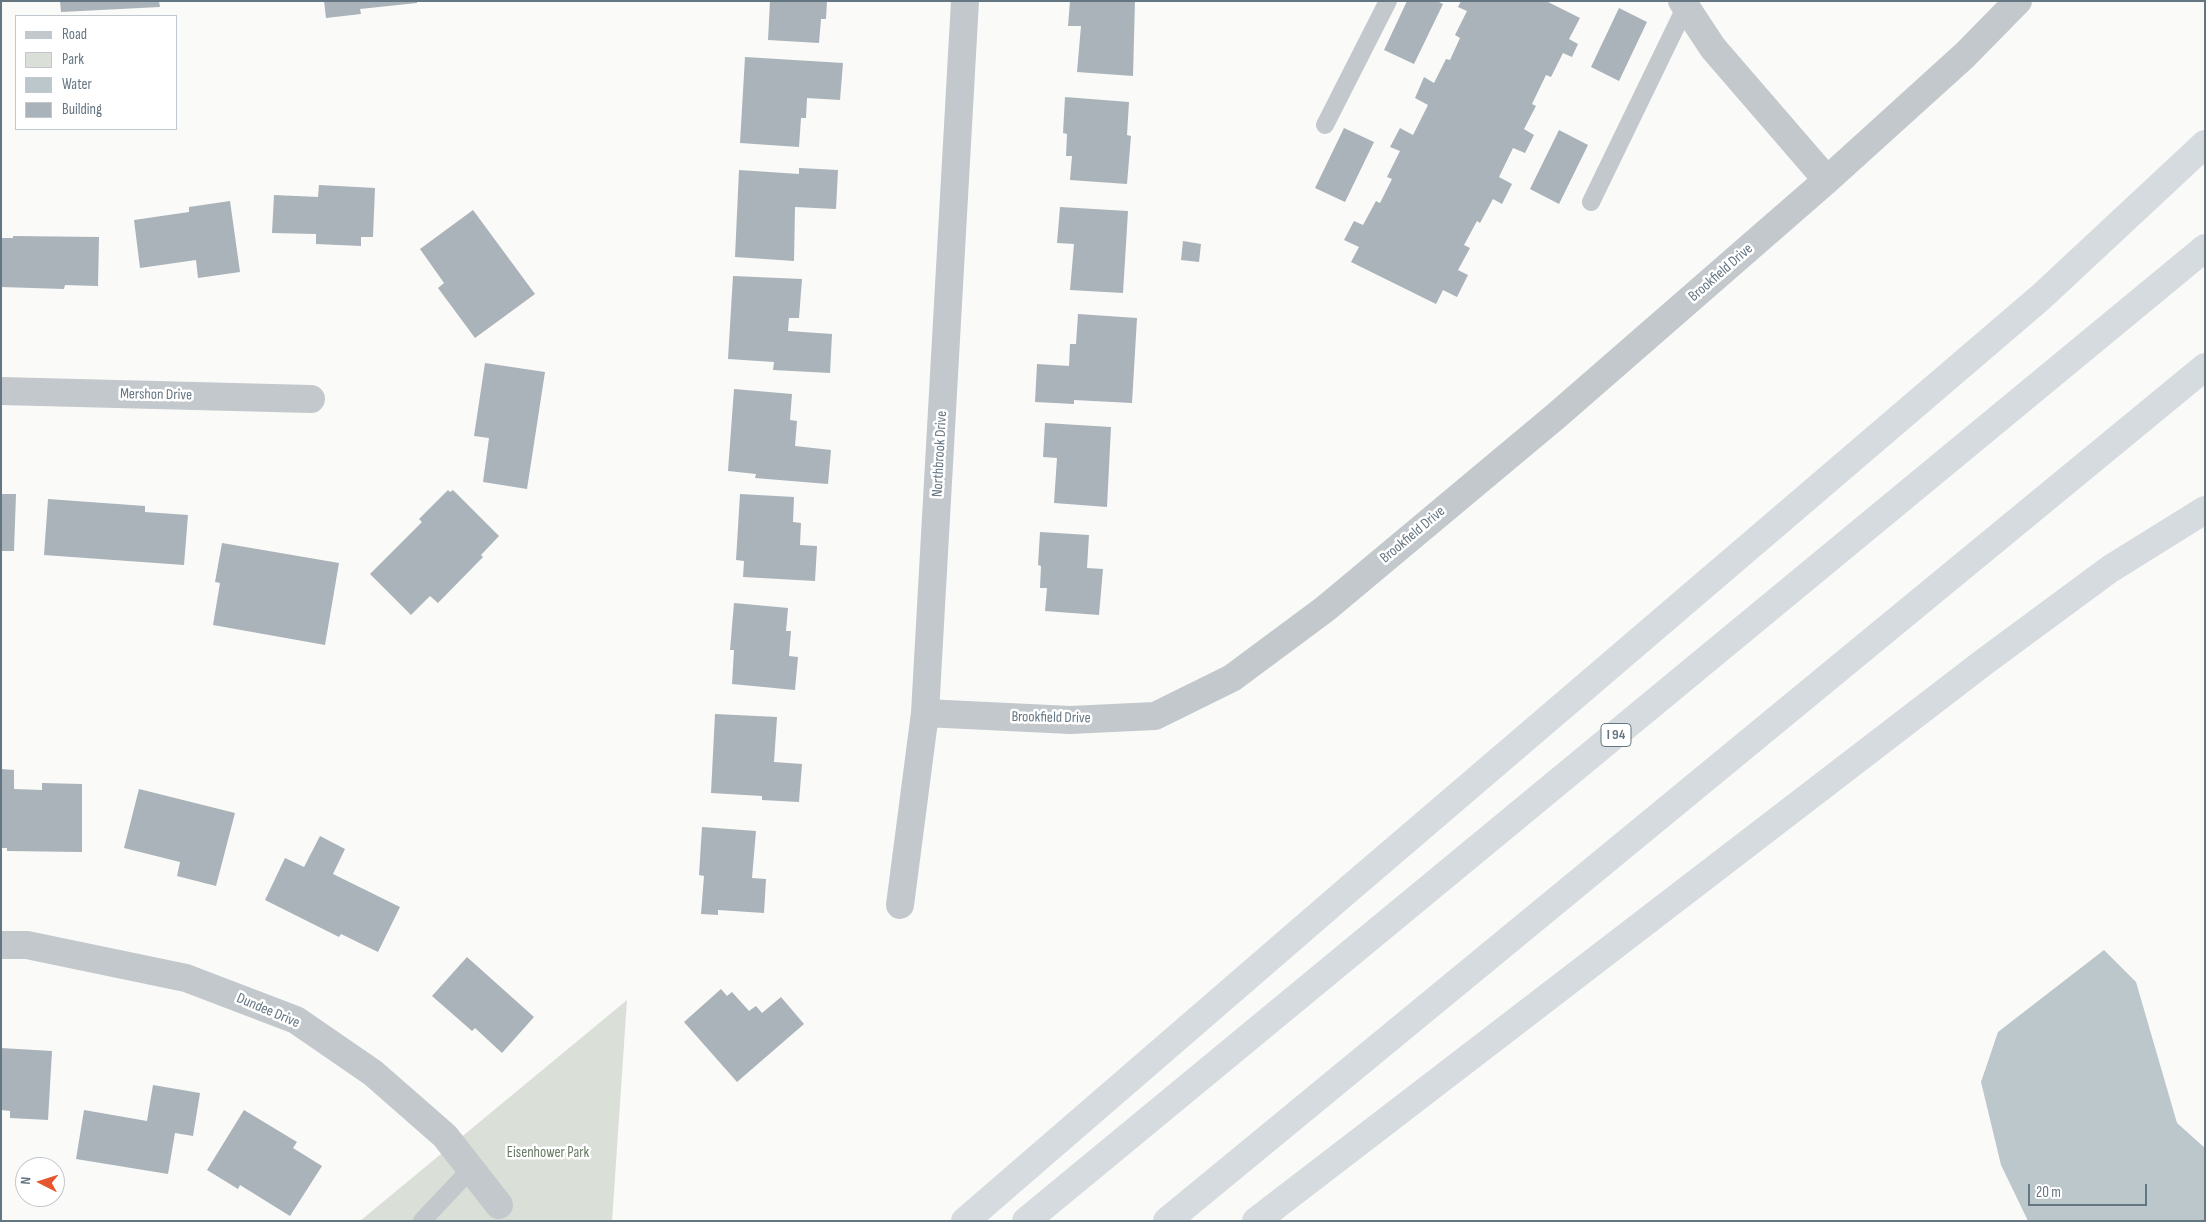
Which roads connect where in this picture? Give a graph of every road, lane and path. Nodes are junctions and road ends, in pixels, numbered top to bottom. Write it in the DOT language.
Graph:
graph roads {
  1 [pos="965,1"];
  2 [pos="1388,1"];
  3 [pos="2018,1"];
  4 [pos="1684,4"];
  5 [pos="1325,125"];
  6 [pos="2205,144"];
  7 [pos="1828,180"];
  8 [pos="1591,202"];
  9 [pos="2205,248"];
  10 [pos="2205,367"];
  11 [pos="1,391"];
  12 [pos="311,399"];
  13 [pos="2205,510"];
  14 [pos="925,713"];
  15 [pos="900,905"];
  16 [pos="1,946"];
  17 [pos="472,1168"];
  18 [pos="499,1205"];
  19 [pos="422,1221"];
  20 [pos="965,1221"];
  21 [pos="1026,1221"];
  22 [pos="1166,1221"];
  23 [pos="1256,1221"];
  1 -- 14 [label="street, Northbrook Drive"];
  2 -- 5 [label="lane"];
  3 -- 7 [label="street, Brookfield Drive"];
  4 -- 7 [label="street"];
  4 -- 8 [label="lane"];
  6 -- 20 [label="highway"];
  7 -- 14 [label="street, Brookfield Drive"];
  9 -- 21 [label="highway, I 94"];
  10 -- 22 [label="highway"];
  11 -- 12 [label="street, Mershon Drive"];
  13 -- 23 [label="highway"];
  14 -- 15 [label="street, Northbrook Drive"];
  16 -- 17 [label="street, Dundee Drive"];
  17 -- 18 [label="street, Dundee Drive"];
  17 -- 19 [label="lane"];
}
